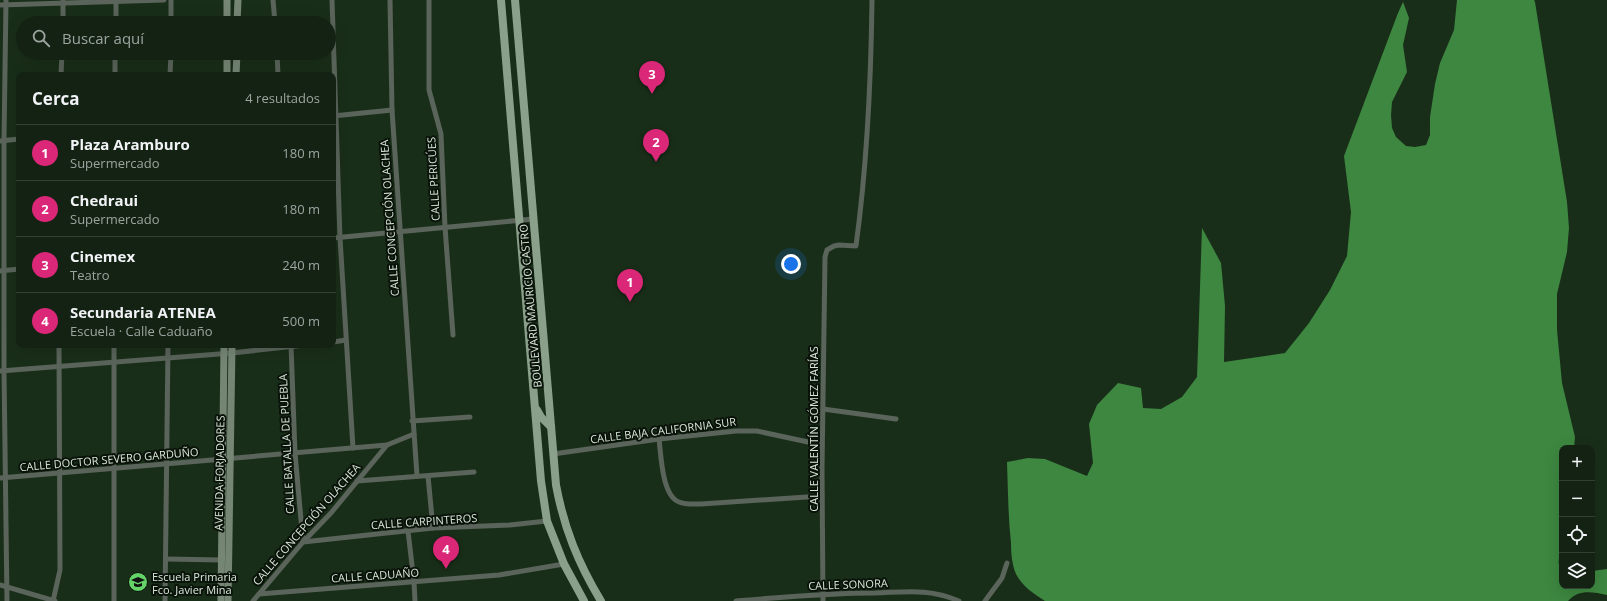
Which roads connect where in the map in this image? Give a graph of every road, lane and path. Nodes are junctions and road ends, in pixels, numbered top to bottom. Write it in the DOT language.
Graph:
graph roads {
  1 [pos="164,0"];
  2 [pos="171,0"];
  3 [pos="227,0"];
  4 [pos="238,0"];
  5 [pos="274,0"];
  6 [pos="332,0"];
  7 [pos="390,0"];
  8 [pos="429,0"];
  9 [pos="501,0"];
  10 [pos="515,0"];
  11 [pos="872,0"];
  12 [pos="63,1"];
  13 [pos="116,1"];
  14 [pos="4,3"];
  15 [pos="63,16"];
  16 [pos="116,16"];
  17 [pos="171,16"];
  18 [pos="227,16"];
  19 [pos="238,16"];
  20 [pos="275,16"];
  21 [pos="332,16"];
  22 [pos="62,60"];
  23 [pos="115,60"];
  24 [pos="171,60"];
  25 [pos="227,60"];
  26 [pos="237,60"];
  27 [pos="277,60"];
  28 [pos="333,60"];
  29 [pos="61,72"];
  30 [pos="115,72"];
  31 [pos="170,72"];
  32 [pos="227,72"];
  33 [pos="236,72"];
  34 [pos="278,72"];
  35 [pos="333,72"];
  36 [pos="392,110"];
  37 [pos="336,116"];
  38 [pos="16,139"];
  39 [pos="2,140"];
  40 [pos="336,157"];
  41 [pos="533,219"];
  42 [pos="519,220"];
  43 [pos="445,227"];
  44 [pos="400,232"];
  45 [pos="336,238"];
  46 [pos="340,238"];
  47 [pos="16,269"];
  48 [pos="2,270"];
  49 [pos="453,335"];
  50 [pos="346,340"];
  51 [pos="336,342"];
  52 [pos="58,348"];
  53 [pos="114,348"];
  54 [pos="168,348"];
  55 [pos="224,348"];
  56 [pos="232,348"];
  57 [pos="274,348"];
  58 [pos="291,348"];
  59 [pos="224,353"];
  60 [pos="232,353"];
  61 [pos="168,358"];
  62 [pos="113,363"];
  63 [pos="58,366"];
  64 [pos="2,371"];
  65 [pos="535,403"];
  66 [pos="823,409"];
  67 [pos="470,417"];
  68 [pos="896,419"];
  69 [pos="412,421"];
  70 [pos="552,427"];
  71 [pos="414,434"];
  72 [pos="659,439"];
  73 [pos="822,445"];
  74 [pos="387,446"];
  75 [pos="353,448"];
  76 [pos="295,453"];
  77 [pos="553,454"];
  78 [pos="226,459"];
  79 [pos="167,464"];
  80 [pos="113,468"];
  81 [pos="474,472"];
  82 [pos="60,473"];
  83 [pos="417,476"];
  84 [pos="428,476"];
  85 [pos="2,478"];
  86 [pos="356,481"];
  87 [pos="822,496"];
  88 [pos="547,521"];
  89 [pos="433,528"];
  90 [pos="408,531"];
  91 [pos="303,542"];
  92 [pos="166,559"];
  93 [pos="222,560"];
  94 [pos="1007,563"];
  95 [pos="564,564"];
  96 [pos="414,582"];
  97 [pos="3,586"];
  98 [pos="259,594"];
  99 [pos="822,594"];
  100 [pos="7,601"];
  101 [pos="54,601"];
  102 [pos="114,601"];
  103 [pos="165,601"];
  104 [pos="221,601"];
  105 [pos="228,601"];
  106 [pos="253,601"];
  107 [pos="415,601"];
  108 [pos="584,601"];
  109 [pos="601,601"];
  110 [pos="736,601"];
  111 [pos="823,601"];
  112 [pos="959,601"];
  113 [pos="985,601"];
  1 -- 13 [label="street"];
  2 -- 17 [label="street"];
  3 -- 18 [label="main road"];
  4 -- 19 [label="main road"];
  5 -- 20 [label="street"];
  6 -- 21 [label="street"];
  7 -- 36 [label="street, CALLE CONCEPCIÓN OLACHEA"];
  8 -- 43 [label="street, CALLE PERICÚES"];
  9 -- 42 [label="main road, BOULEVARD MAURICIO CASTRO"];
  10 -- 41 [label="main road, BOULEVARD MAURICIO CASTRO"];
  11 -- 66 [label="street, CALLE VALENTÍN GÓMEZ FARÍAS"];
  12 -- 13 [label="street"];
  12 -- 14 [label="street"];
  12 -- 15 [label="street"];
  13 -- 16 [label="street"];
  14 -- 39 [label="street"];
  22 -- 29 [label="street"];
  23 -- 30 [label="street"];
  24 -- 31 [label="street"];
  25 -- 32 [label="main road"];
  26 -- 33 [label="main road"];
  27 -- 34 [label="street"];
  28 -- 35 [label="street"];
  36 -- 37 [label="street"];
  36 -- 44 [label="street, CALLE CONCEPCIÓN OLACHEA"];
  38 -- 39 [label="street"];
  39 -- 48 [label="street"];
  40 -- 46 [label="street"];
  41 -- 42 [label="street"];
  41 -- 70 [label="main road, BOULEVARD MAURICIO CASTRO"];
  42 -- 43 [label="street"];
  42 -- 65 [label="main road, BOULEVARD MAURICIO CASTRO"];
  43 -- 44 [label="street"];
  43 -- 49 [label="street, CALLE PERICÚES"];
  44 -- 46 [label="street"];
  44 -- 69 [label="street, CALLE CONCEPCIÓN OLACHEA"];
  45 -- 46 [label="street"];
  46 -- 50 [label="street"];
  47 -- 48 [label="street"];
  48 -- 64 [label="street"];
  50 -- 51 [label="street"];
  50 -- 75 [label="street"];
  52 -- 63 [label="street"];
  53 -- 62 [label="street"];
  54 -- 61 [label="street"];
  55 -- 59 [label="main road, AVENIDA FORJADORES"];
  56 -- 60 [label="main road, AVENIDA FORJADORES"];
  57 -- 60 [label="street"];
  58 -- 76 [label="street, CALLE BATALLA DE PUEBLA"];
  59 -- 60 [label="street"];
  59 -- 61 [label="street"];
  59 -- 78 [label="main road, AVENIDA FORJADORES"];
  60 -- 78 [label="main road, AVENIDA FORJADORES"];
  61 -- 62 [label="street"];
  61 -- 79 [label="street"];
  62 -- 63 [label="street"];
  62 -- 80 [label="street"];
  63 -- 64 [label="street"];
  63 -- 82 [label="street"];
  64 -- 85 [label="street"];
  65 -- 70 [label="main road"];
  65 -- 88 [label="main road, BOULEVARD MAURICIO CASTRO"];
  66 -- 68 [label="street"];
  66 -- 73 [label="street, CALLE VALENTÍN GÓMEZ FARÍAS"];
  67 -- 69 [label="street"];
  69 -- 71 [label="street, CALLE CONCEPCIÓN OLACHEA"];
  70 -- 77 [label="main road, BOULEVARD MAURICIO CASTRO"];
  71 -- 74 [label="street, CALLE CONCEPCIÓN OLACHEA"];
  71 -- 83 [label="street, CALLE CONCEPCIÓN OLACHEA"];
  72 -- 73 [label="street, CALLE BAJA CALIFORNIA SUR"];
  72 -- 77 [label="street, CALLE BAJA CALIFORNIA SUR"];
  72 -- 87 [label="street"];
  73 -- 87 [label="street, CALLE VALENTÍN GÓMEZ FARÍAS"];
  74 -- 75 [label="street, CALLE DOCTOR SEVERO GARDUÑO"];
  74 -- 86 [label="street, CALLE CONCEPCIÓN OLACHEA"];
  75 -- 76 [label="street, CALLE DOCTOR SEVERO GARDUÑO"];
  76 -- 78 [label="street, CALLE DOCTOR SEVERO GARDUÑO"];
  76 -- 91 [label="street, CALLE BATALLA DE PUEBLA"];
  77 -- 109 [label="main road, BOULEVARD MAURICIO CASTRO"];
  78 -- 79 [label="street, CALLE DOCTOR SEVERO GARDUÑO"];
  78 -- 93 [label="main road, AVENIDA FORJADORES"];
  78 -- 105 [label="main road, AVENIDA FORJADORES"];
  79 -- 80 [label="street, CALLE DOCTOR SEVERO GARDUÑO"];
  79 -- 92 [label="street"];
  80 -- 82 [label="street, CALLE DOCTOR SEVERO GARDUÑO"];
  80 -- 102 [label="street"];
  81 -- 84 [label="street"];
  82 -- 85 [label="street, CALLE DOCTOR SEVERO GARDUÑO"];
  82 -- 101 [label="street"];
  83 -- 84 [label="street"];
  83 -- 86 [label="street"];
  84 -- 89 [label="street"];
  85 -- 97 [label="street"];
  86 -- 91 [label="street, CALLE CONCEPCIÓN OLACHEA"];
  87 -- 99 [label="street, CALLE VALENTÍN GÓMEZ FARÍAS"];
  88 -- 89 [label="street, CALLE CARPINTEROS"];
  88 -- 95 [label="main road, BOULEVARD MAURICIO CASTRO"];
  89 -- 90 [label="street, CALLE CARPINTEROS"];
  90 -- 91 [label="street, CALLE CARPINTEROS"];
  90 -- 96 [label="street"];
  91 -- 98 [label="street, CALLE CONCEPCIÓN OLACHEA"];
  92 -- 93 [label="street"];
  92 -- 103 [label="street"];
  93 -- 104 [label="main road, AVENIDA FORJADORES"];
  94 -- 113 [label="street"];
  95 -- 96 [label="street, CALLE CADUAÑO"];
  95 -- 108 [label="main road, BOULEVARD MAURICIO CASTRO"];
  96 -- 98 [label="street, CALLE CADUAÑO"];
  96 -- 107 [label="street"];
  97 -- 100 [label="street"];
  97 -- 101 [label="street"];
  98 -- 106 [label="street, CALLE CONCEPCIÓN OLACHEA"];
  99 -- 110 [label="street, CALLE SONORA"];
  99 -- 111 [label="street, CALLE VALENTÍN GÓMEZ FARÍAS"];
  99 -- 112 [label="street, CALLE SONORA"];
}
